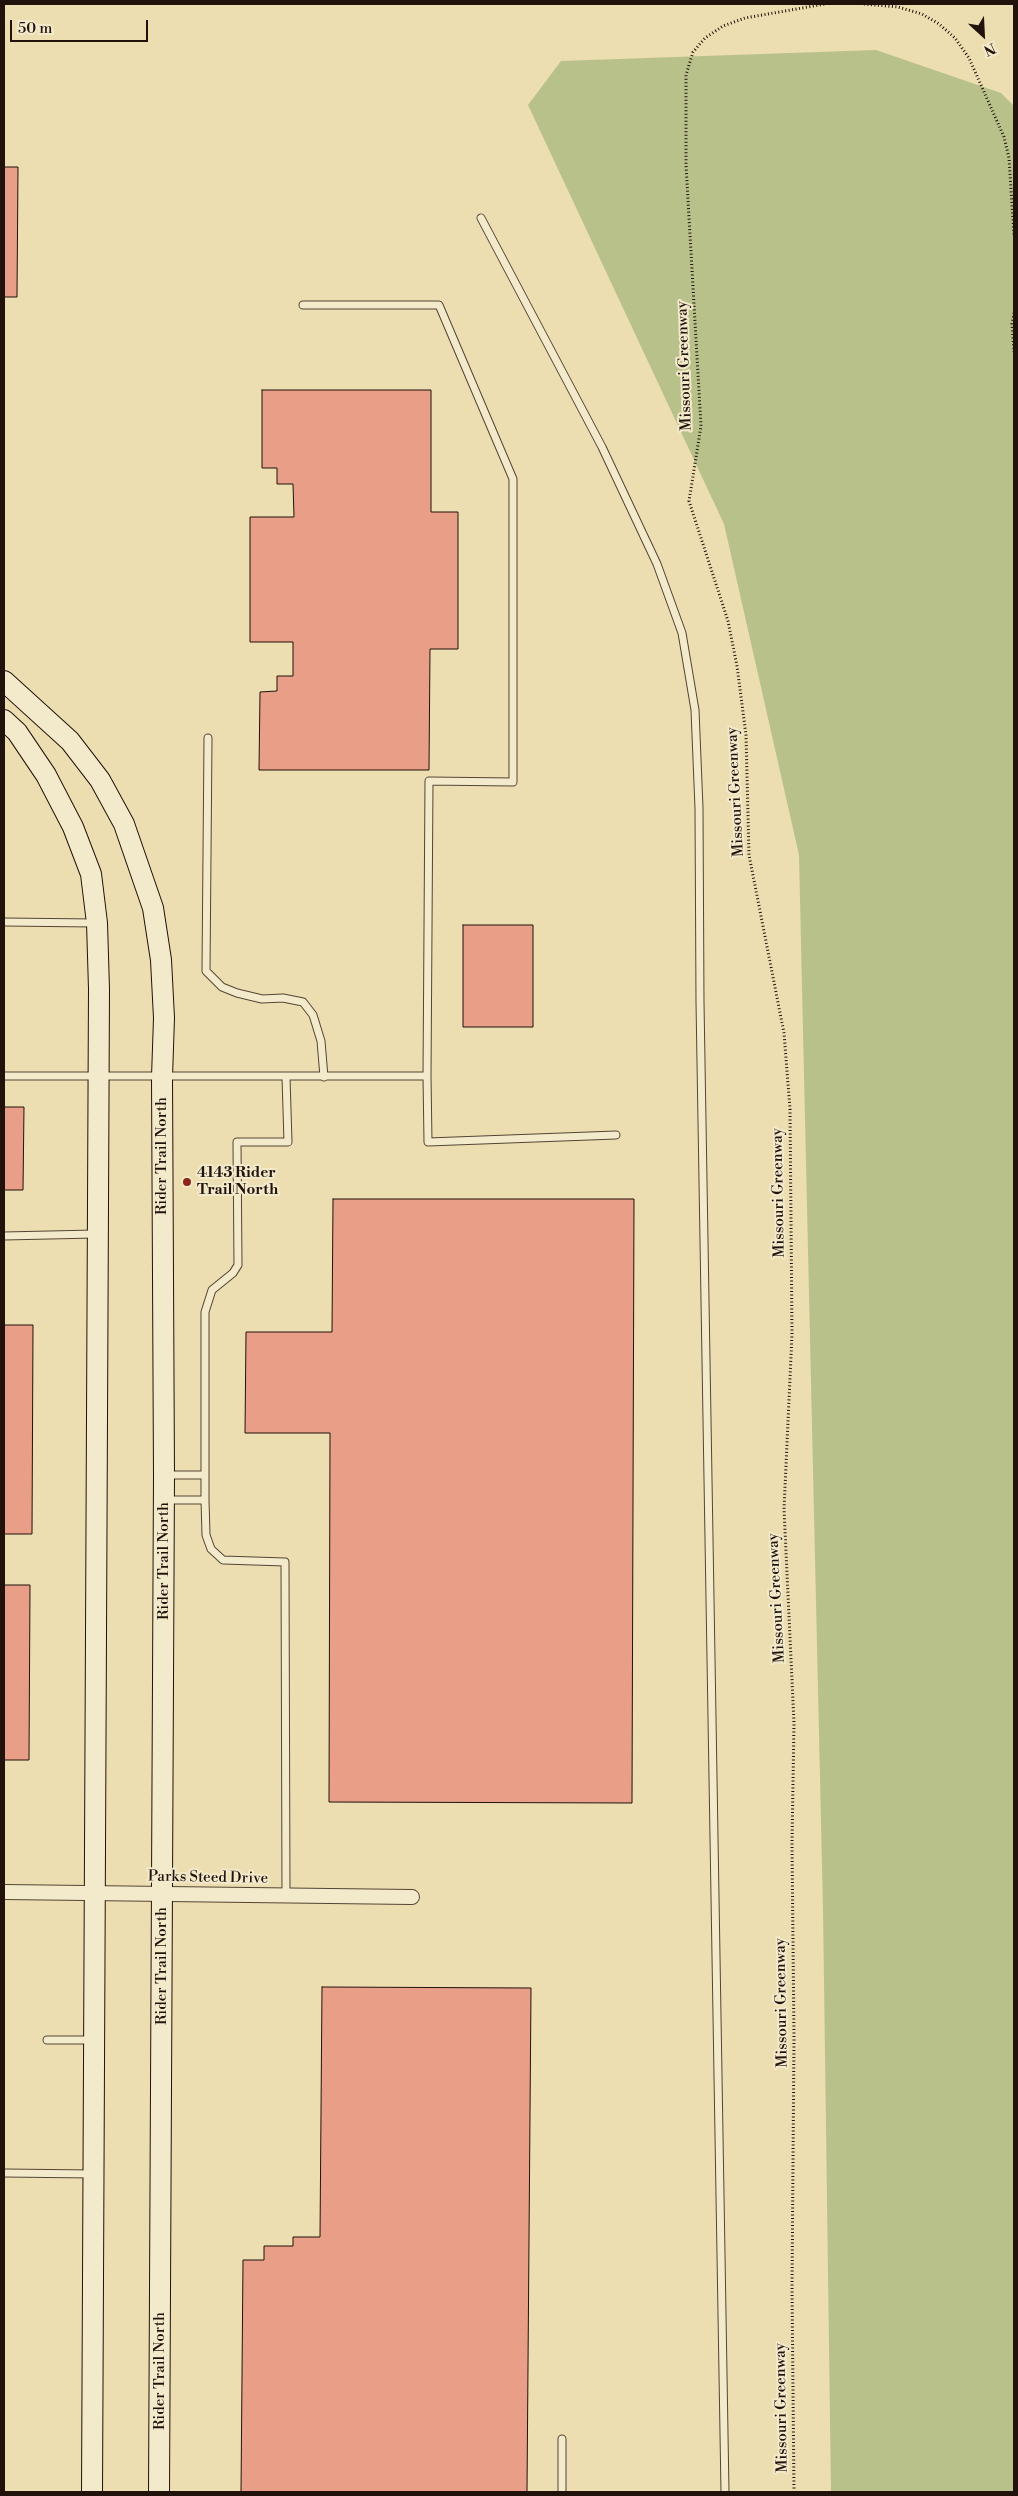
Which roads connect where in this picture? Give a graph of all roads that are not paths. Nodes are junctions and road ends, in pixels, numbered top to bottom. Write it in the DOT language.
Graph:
graph roads {
  1 [pos="481,218"];
  2 [pos="303,305"];
  3 [pos="4,681"];
  4 [pos="4,720"];
  5 [pos="208,738"];
  6 [pos="4,922"];
  7 [pos="98,923"];
  8 [pos="4,1076"];
  9 [pos="98,1076"];
  10 [pos="427,1076"];
  11 [pos="286,1077"];
  12 [pos="324,1077"];
  13 [pos="162,1078"];
  14 [pos="616,1135"];
  15 [pos="98,1234"];
  16 [pos="4,1236"];
  17 [pos="205,1475"];
  18 [pos="164,1476"];
  19 [pos="164,1500"];
  20 [pos="205,1500"];
  21 [pos="4,1892"];
  22 [pos="94,1892"];
  23 [pos="162,1894"];
  24 [pos="286,1895"];
  25 [pos="412,1897"];
  26 [pos="47,2040"];
  27 [pos="94,2040"];
  28 [pos="4,2173"];
  29 [pos="93,2174"];
  30 [pos="562,2438"];
  31 [pos="92,2492"];
  32 [pos="159,2492"];
  33 [pos="562,2492"];
  34 [pos="725,2492"];
  1 -- 34 [label="lane"];
  2 -- 10 [label="lane"];
  3 -- 13 [label="street, Rider Trail North"];
  4 -- 7 [label="street"];
  5 -- 12 [label="lane"];
  6 -- 7 [label="lane"];
  7 -- 9 [label="street"];
  8 -- 9 [label="lane"];
  9 -- 13 [label="lane"];
  9 -- 15 [label="street"];
  10 -- 12 [label="lane"];
  10 -- 14 [label="lane"];
  11 -- 12 [label="lane"];
  11 -- 13 [label="lane"];
  11 -- 17 [label="lane"];
  13 -- 18 [label="street, Rider Trail North"];
  15 -- 16 [label="lane"];
  15 -- 22 [label="street"];
  17 -- 18 [label="lane"];
  17 -- 20 [label="lane"];
  18 -- 19 [label="street, Rider Trail North"];
  19 -- 20 [label="lane"];
  19 -- 23 [label="street, Rider Trail North"];
  20 -- 24 [label="lane"];
  21 -- 22 [label="street, Parks Steed Drive"];
  22 -- 23 [label="street, Parks Steed Drive"];
  22 -- 27 [label="street"];
  23 -- 24 [label="street, Parks Steed Drive"];
  23 -- 32 [label="street, Rider Trail North"];
  24 -- 25 [label="street, Parks Steed Drive"];
  26 -- 27 [label="lane"];
  27 -- 29 [label="street"];
  28 -- 29 [label="lane"];
  29 -- 31 [label="street"];
  30 -- 33 [label="lane"];
}
